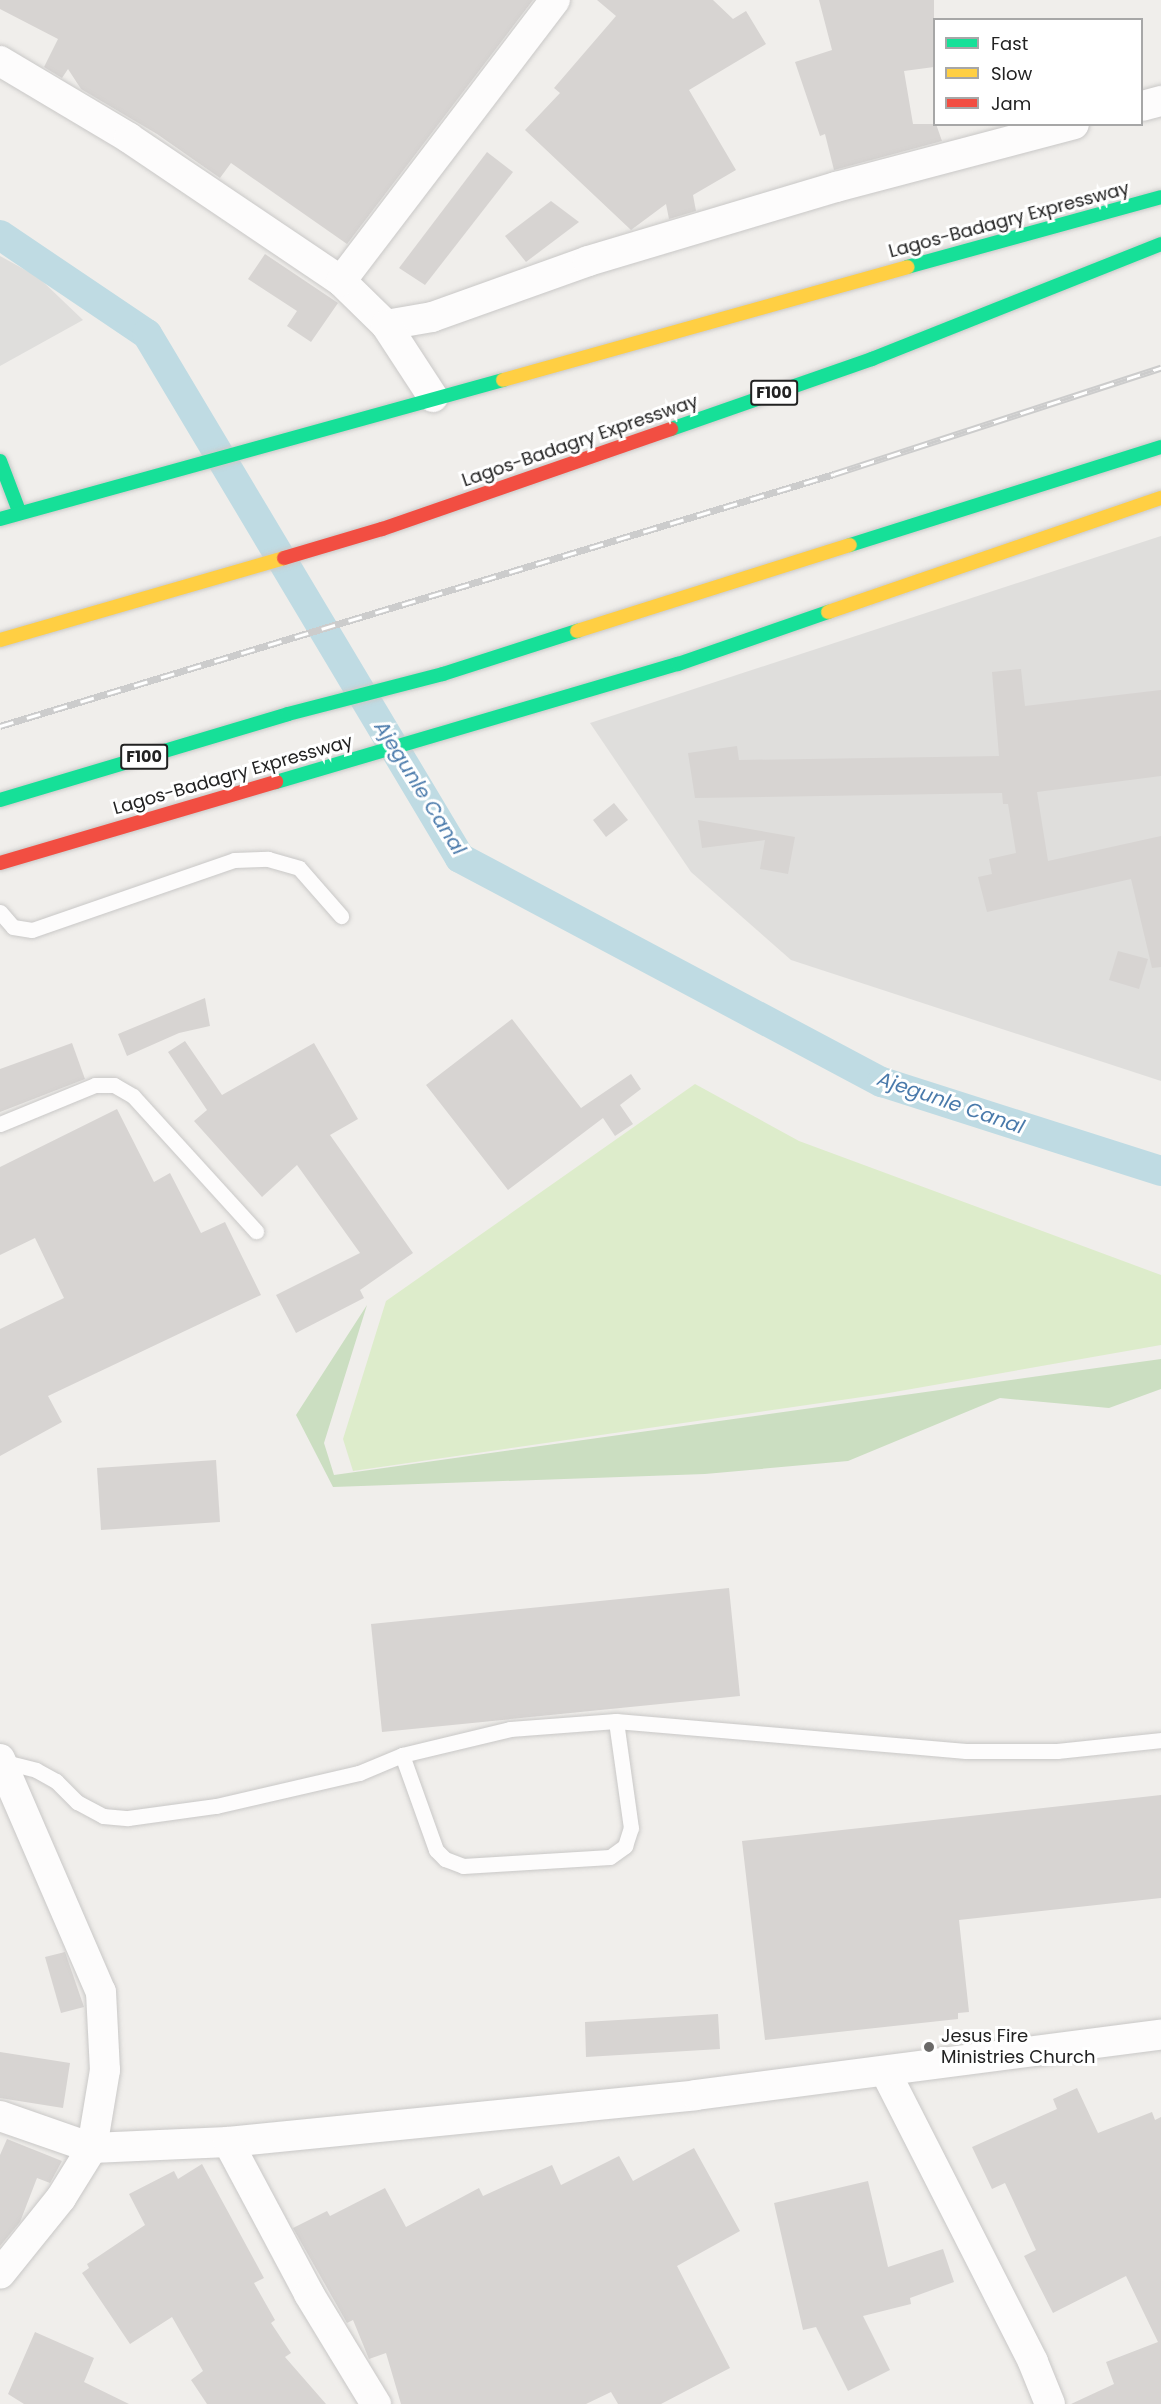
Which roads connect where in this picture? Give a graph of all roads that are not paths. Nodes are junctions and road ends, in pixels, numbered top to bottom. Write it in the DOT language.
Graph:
graph roads {
  1 [pos="555,0"];
  2 [pos="0,61"];
  3 [pos="1161,101"];
  4 [pos="1143,106"];
  5 [pos="1066,126"];
  6 [pos="1161,197"];
  7 [pos="1161,244"];
  8 [pos="341,281"];
  9 [pos="386,325"];
  10 [pos="433,397"];
  11 [pos="1161,447"];
  12 [pos="0,461"];
  13 [pos="1161,498"];
  14 [pos="19,511"];
  15 [pos="0,519"];
  16 [pos="0,640"];
  17 [pos="0,800"];
  18 [pos="0,863"];
  19 [pos="0,912"];
  20 [pos="341,916"];
  21 [pos="0,1124"];
  22 [pos="256,1231"];
  23 [pos="616,1721"];
  24 [pos="1161,1740"];
  25 [pos="402,1755"];
  26 [pos="0,1760"];
  27 [pos="1161,2035"];
  28 [pos="885,2071"];
  29 [pos="0,2116"];
  30 [pos="228,2142"];
  31 [pos="92,2148"];
  32 [pos="0,2274"];
  33 [pos="376,2404"];
  34 [pos="1050,2404"];
  1 -- 8 [label="street"];
  2 -- 8 [label="street"];
  3 -- 4 [label="street"];
  5 -- 9 [label="street"];
  6 -- 10 [label="main road, Lagos-Badagry Expressway"];
  7 -- 16 [label="main road, Lagos-Badagry Expressway / F100"];
  8 -- 9 [label="street"];
  9 -- 10 [label="street"];
  10 -- 14 [label="main road, Lagos-Badagry Expressway"];
  11 -- 17 [label="main road, F100"];
  12 -- 14 [label="main road"];
  13 -- 18 [label="main road, Lagos-Badagry Expressway"];
  14 -- 15 [label="main road, Lagos-Badagry Expressway"];
  19 -- 20 [label="lane"];
  21 -- 22 [label="lane"];
  23 -- 24 [label="lane"];
  23 -- 25 [label="lane"];
  23 -- 25 [label="lane"];
  25 -- 26 [label="lane"];
  26 -- 31 [label="street"];
  27 -- 28 [label="street"];
  28 -- 30 [label="street"];
  28 -- 34 [label="street"];
  29 -- 31 [label="street"];
  30 -- 31 [label="street"];
  30 -- 33 [label="street"];
  31 -- 32 [label="street"];
}
